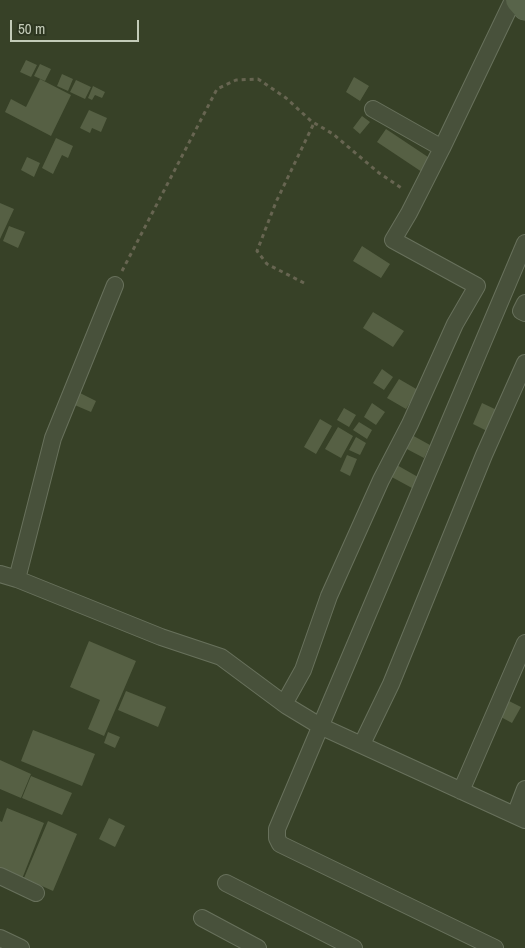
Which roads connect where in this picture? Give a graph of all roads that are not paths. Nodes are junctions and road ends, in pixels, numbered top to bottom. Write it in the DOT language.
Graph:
graph roads {
  1 [pos="513,0"];
  2 [pos="518,0"];
  3 [pos="525,8"];
  4 [pos="373,109"];
  5 [pos="442,148"];
  6 [pos="525,243"];
  7 [pos="115,285"];
  8 [pos="525,303"];
  9 [pos="525,313"];
  10 [pos="525,363"];
  11 [pos="0,574"];
  12 [pos="17,579"];
  13 [pos="525,642"];
  14 [pos="284,704"];
  15 [pos="320,726"];
  16 [pos="362,744"];
  17 [pos="525,789"];
  18 [pos="461,790"];
  19 [pos="520,818"];
  20 [pos="0,876"];
  21 [pos="226,884"];
  22 [pos="36,893"];
  23 [pos="202,918"];
  24 [pos="0,938"];
  25 [pos="20,948"];
  26 [pos="258,948"];
  27 [pos="354,948"];
  28 [pos="495,948"];
  1 -- 5 [label="street"];
  2 -- 3 [label="main road"];
  4 -- 5 [label="street"];
  5 -- 14 [label="street"];
  6 -- 15 [label="street"];
  7 -- 12 [label="street"];
  8 -- 9 [label="street"];
  10 -- 16 [label="street"];
  11 -- 12 [label="street"];
  12 -- 14 [label="street"];
  13 -- 18 [label="street"];
  14 -- 15 [label="street"];
  15 -- 16 [label="street"];
  15 -- 28 [label="street"];
  16 -- 18 [label="street"];
  17 -- 19 [label="street"];
  18 -- 19 [label="street"];
  20 -- 22 [label="street"];
  21 -- 27 [label="street"];
  23 -- 26 [label="street"];
  24 -- 25 [label="street"];
}
